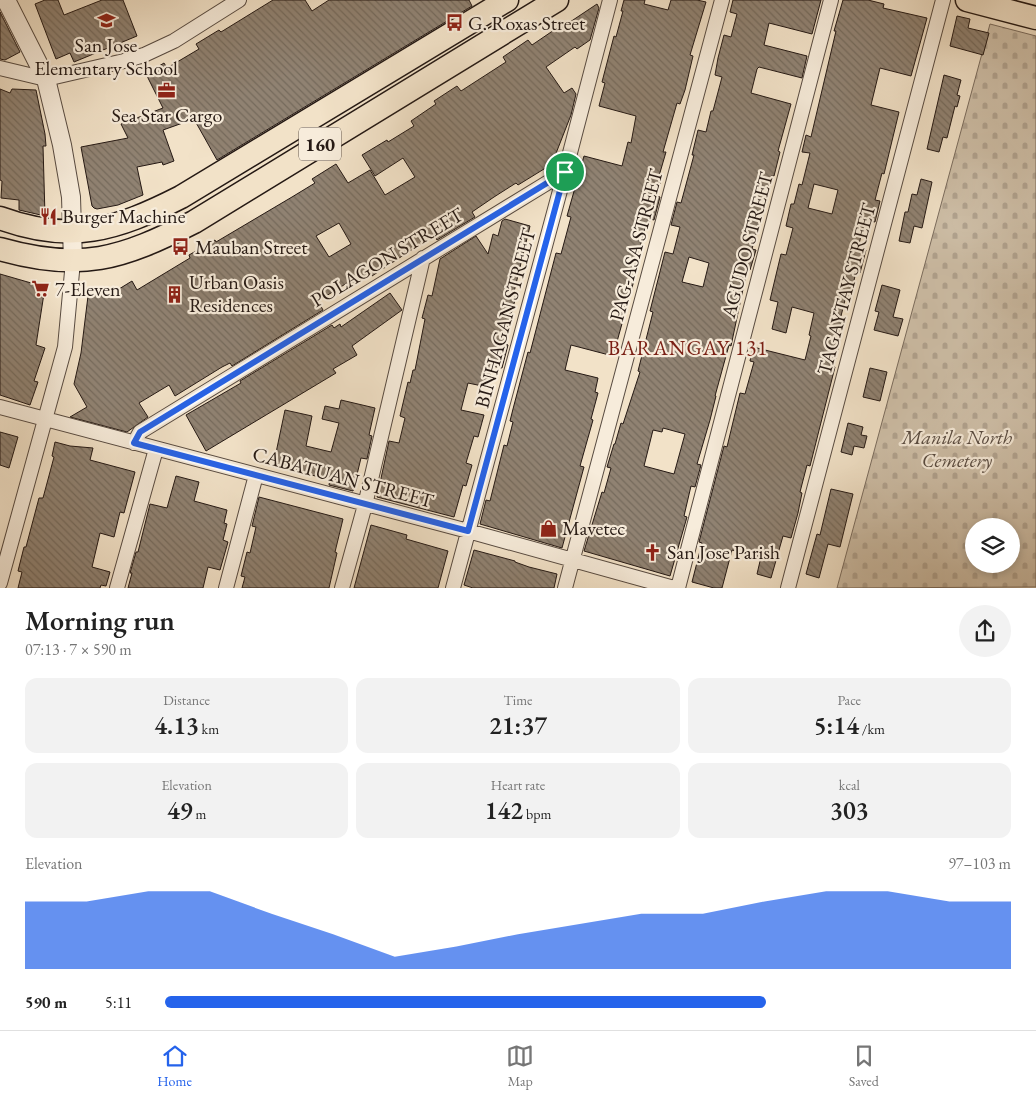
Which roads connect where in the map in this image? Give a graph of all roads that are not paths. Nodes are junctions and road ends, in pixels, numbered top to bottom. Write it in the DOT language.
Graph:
graph roads {
  1 [pos="6,0"];
  2 [pos="239,0"];
  3 [pos="507,0"];
  4 [pos="557,0"];
  5 [pos="610,0"];
  6 [pos="722,0"];
  7 [pos="832,0"];
  8 [pos="943,0"];
  9 [pos="967,0"];
  10 [pos="1036,18"];
  11 [pos="0,68"];
  12 [pos="46,79"];
  13 [pos="565,172"];
  14 [pos="0,218"];
  15 [pos="73,232"];
  16 [pos="0,249"];
  17 [pos="423,258"];
  18 [pos="73,261"];
  19 [pos="0,408"];
  20 [pos="46,420"];
  21 [pos="134,443"];
  22 [pos="156,449"];
  23 [pos="256,474"];
  24 [pos="365,505"];
  25 [pos="468,531"];
  26 [pos="572,560"];
  27 [pos="0,583"];
  28 [pos="117,588"];
  29 [pos="226,588"];
  30 [pos="342,588"];
  31 [pos="453,588"];
  32 [pos="565,588"];
  33 [pos="676,588"];
  34 [pos="788,588"];
  1 -- 12 [label="street"];
  2 -- 12 [label="street"];
  3 -- 15 [label="main road, 160"];
  4 -- 18 [label="main road, 160"];
  5 -- 13 [label="street, BINHAGAN STREET"];
  6 -- 26 [label="street, PAG-ASA STREET"];
  7 -- 33 [label="street, AGUDO STREET"];
  8 -- 34 [label="street, TAGAYTAY STREET"];
  9 -- 10 [label="main road"];
  11 -- 12 [label="street"];
  12 -- 15 [label="street"];
  13 -- 17 [label="street, POLAGON STREET"];
  13 -- 25 [label="street, BINHAGAN STREET"];
  14 -- 15 [label="main road, 160"];
  15 -- 18 [label="street"];
  16 -- 18 [label="main road, 160"];
  17 -- 21 [label="street, POLAGON STREET"];
  17 -- 24 [label="street"];
  18 -- 20 [label="street"];
  19 -- 20 [label="street, CABATUAN STREET"];
  20 -- 21 [label="street, CABATUAN STREET"];
  20 -- 27 [label="street"];
  21 -- 22 [label="street, CABATUAN STREET"];
  22 -- 23 [label="street, CABATUAN STREET"];
  22 -- 28 [label="street"];
  23 -- 24 [label="street, CABATUAN STREET"];
  23 -- 29 [label="street"];
  24 -- 25 [label="street, CABATUAN STREET"];
  24 -- 30 [label="street"];
  25 -- 26 [label="street, CABATUAN STREET"];
  25 -- 31 [label="street, BINHAGAN STREET"];
  26 -- 32 [label="street, PAG-ASA STREET"];
  26 -- 33 [label="street, CABATUAN STREET"];
}
